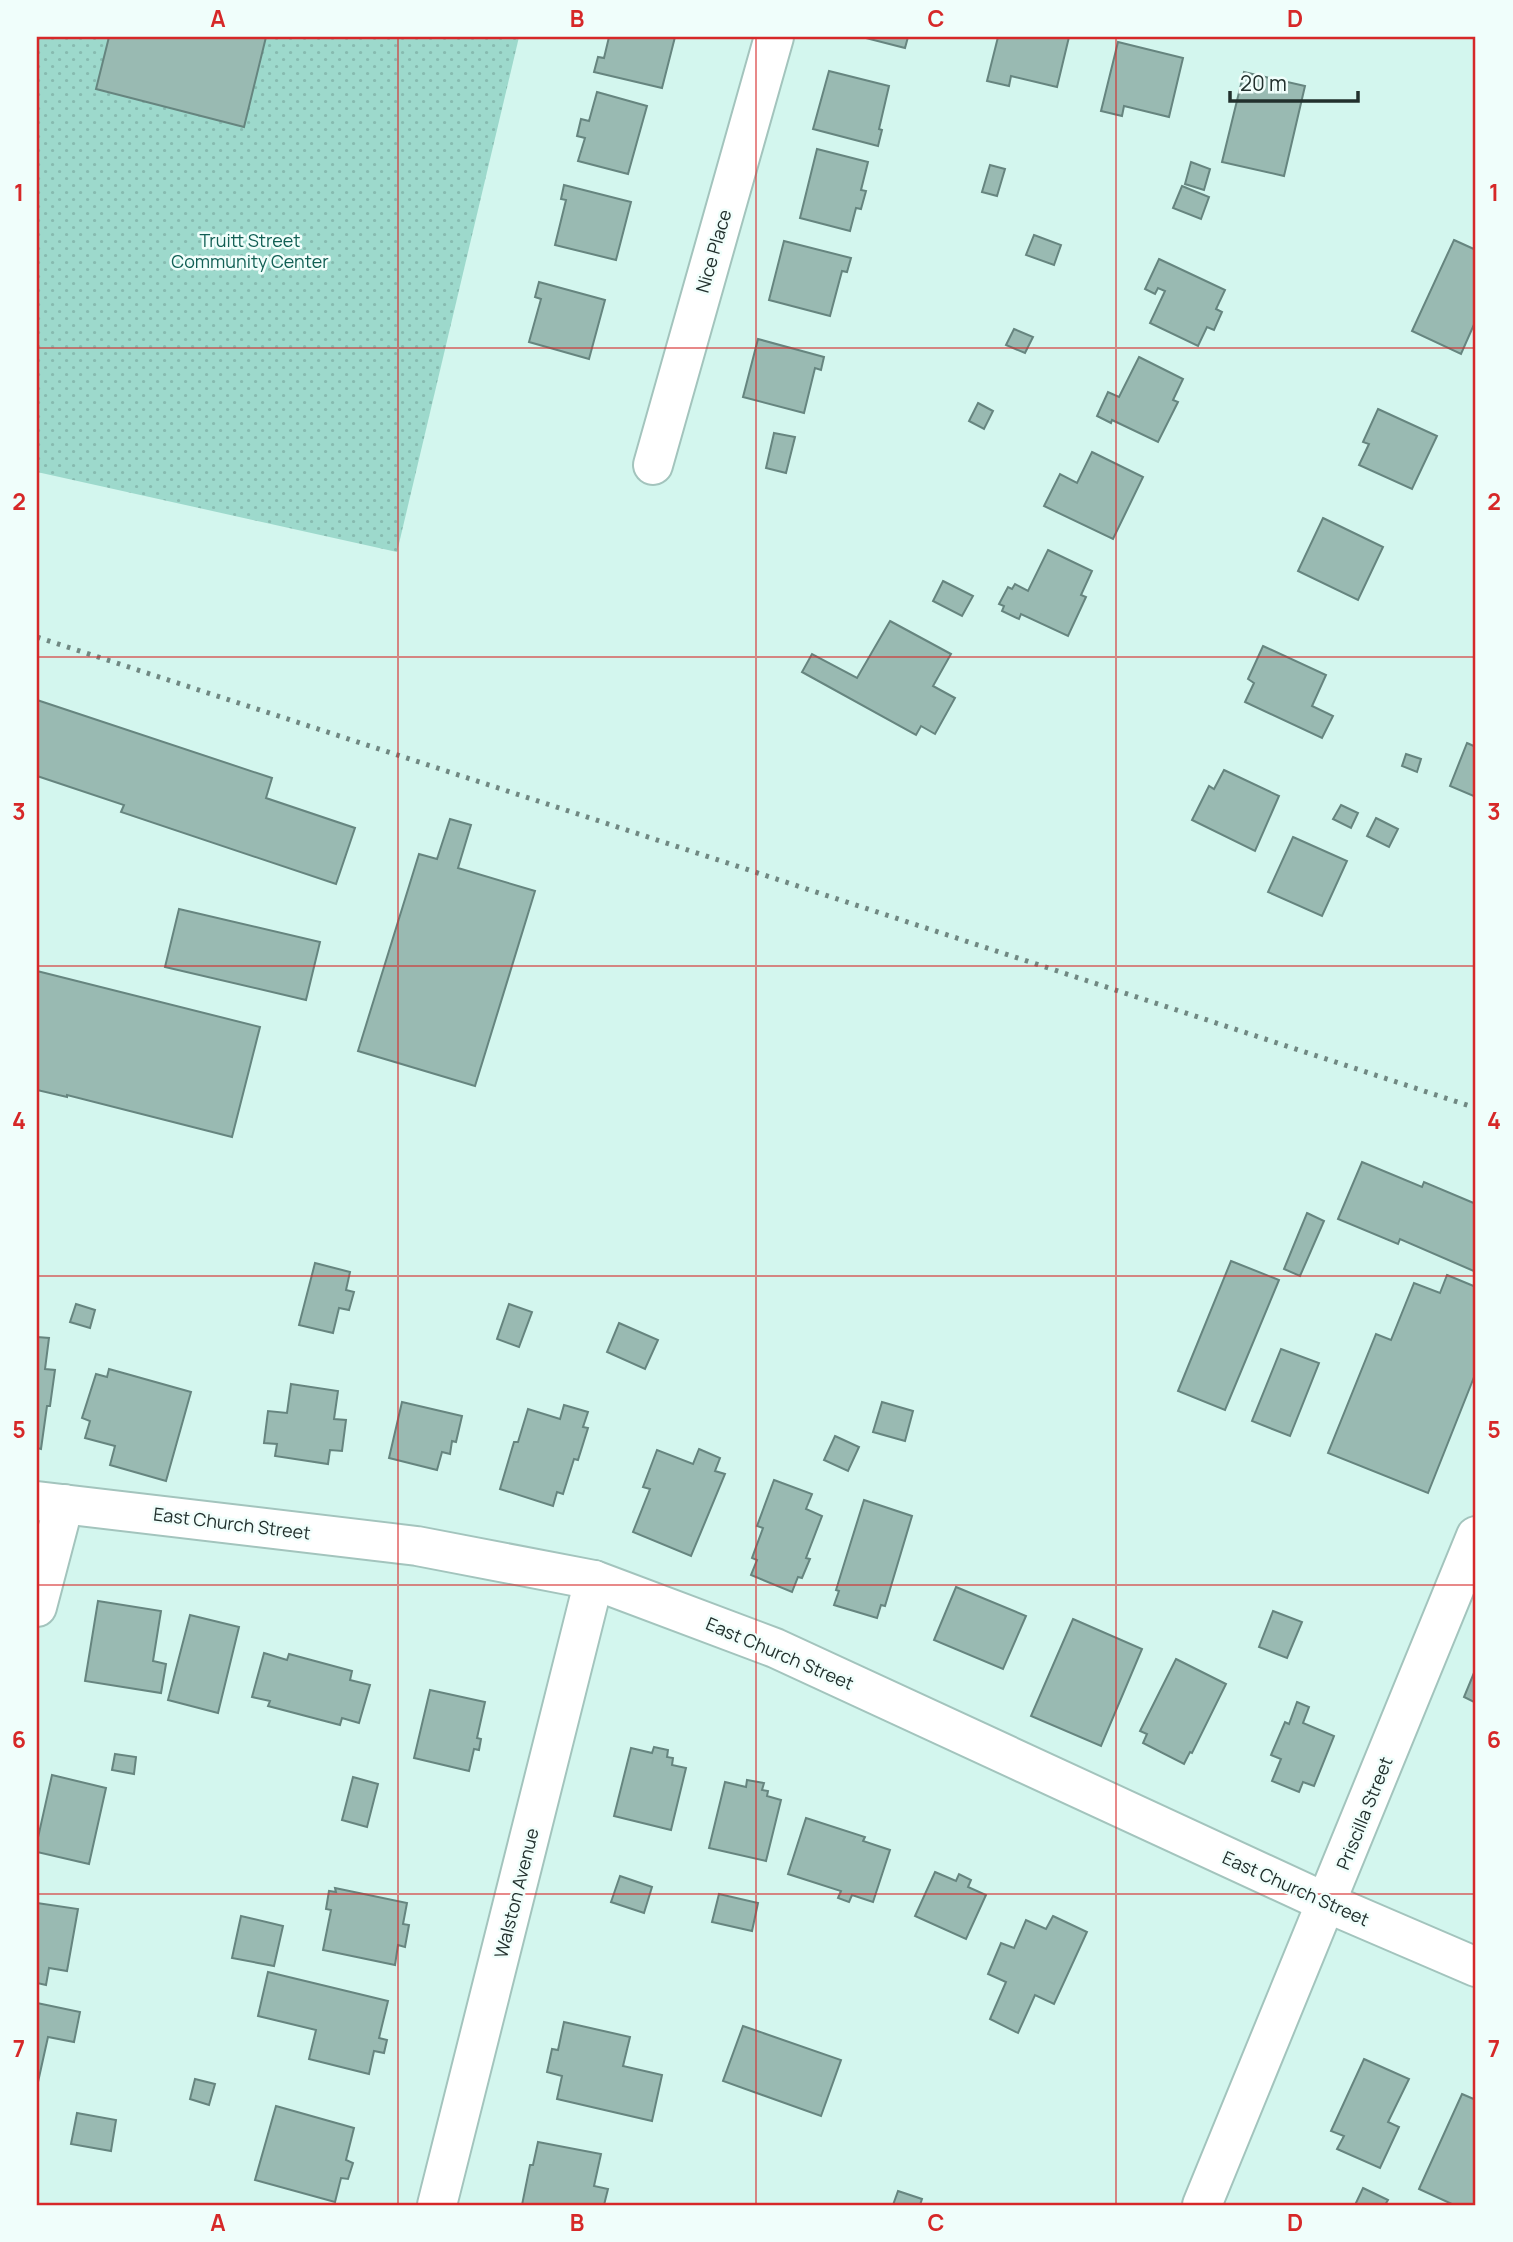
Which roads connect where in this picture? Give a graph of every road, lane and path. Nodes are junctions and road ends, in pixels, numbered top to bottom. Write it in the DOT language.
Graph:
graph roads {
  1 [pos="774,37"];
  2 [pos="653,465"];
  3 [pos="50,1502"];
  4 [pos="1476,1536"];
  5 [pos="594,1580"];
  6 [pos="37,1607"];
  7 [pos="1327,1903"];
  8 [pos="1476,1967"];
  9 [pos="437,2205"];
  10 [pos="1202,2205"];
  1 -- 2 [label="street, Nice Place"];
  3 -- 5 [label="street, East Church Street"];
  3 -- 6 [label="street"];
  4 -- 7 [label="street, Priscilla Street"];
  5 -- 7 [label="street, East Church Street"];
  5 -- 9 [label="street, Walston Avenue"];
  7 -- 8 [label="street, East Church Street"];
  7 -- 10 [label="street, Priscilla Street"];
}
